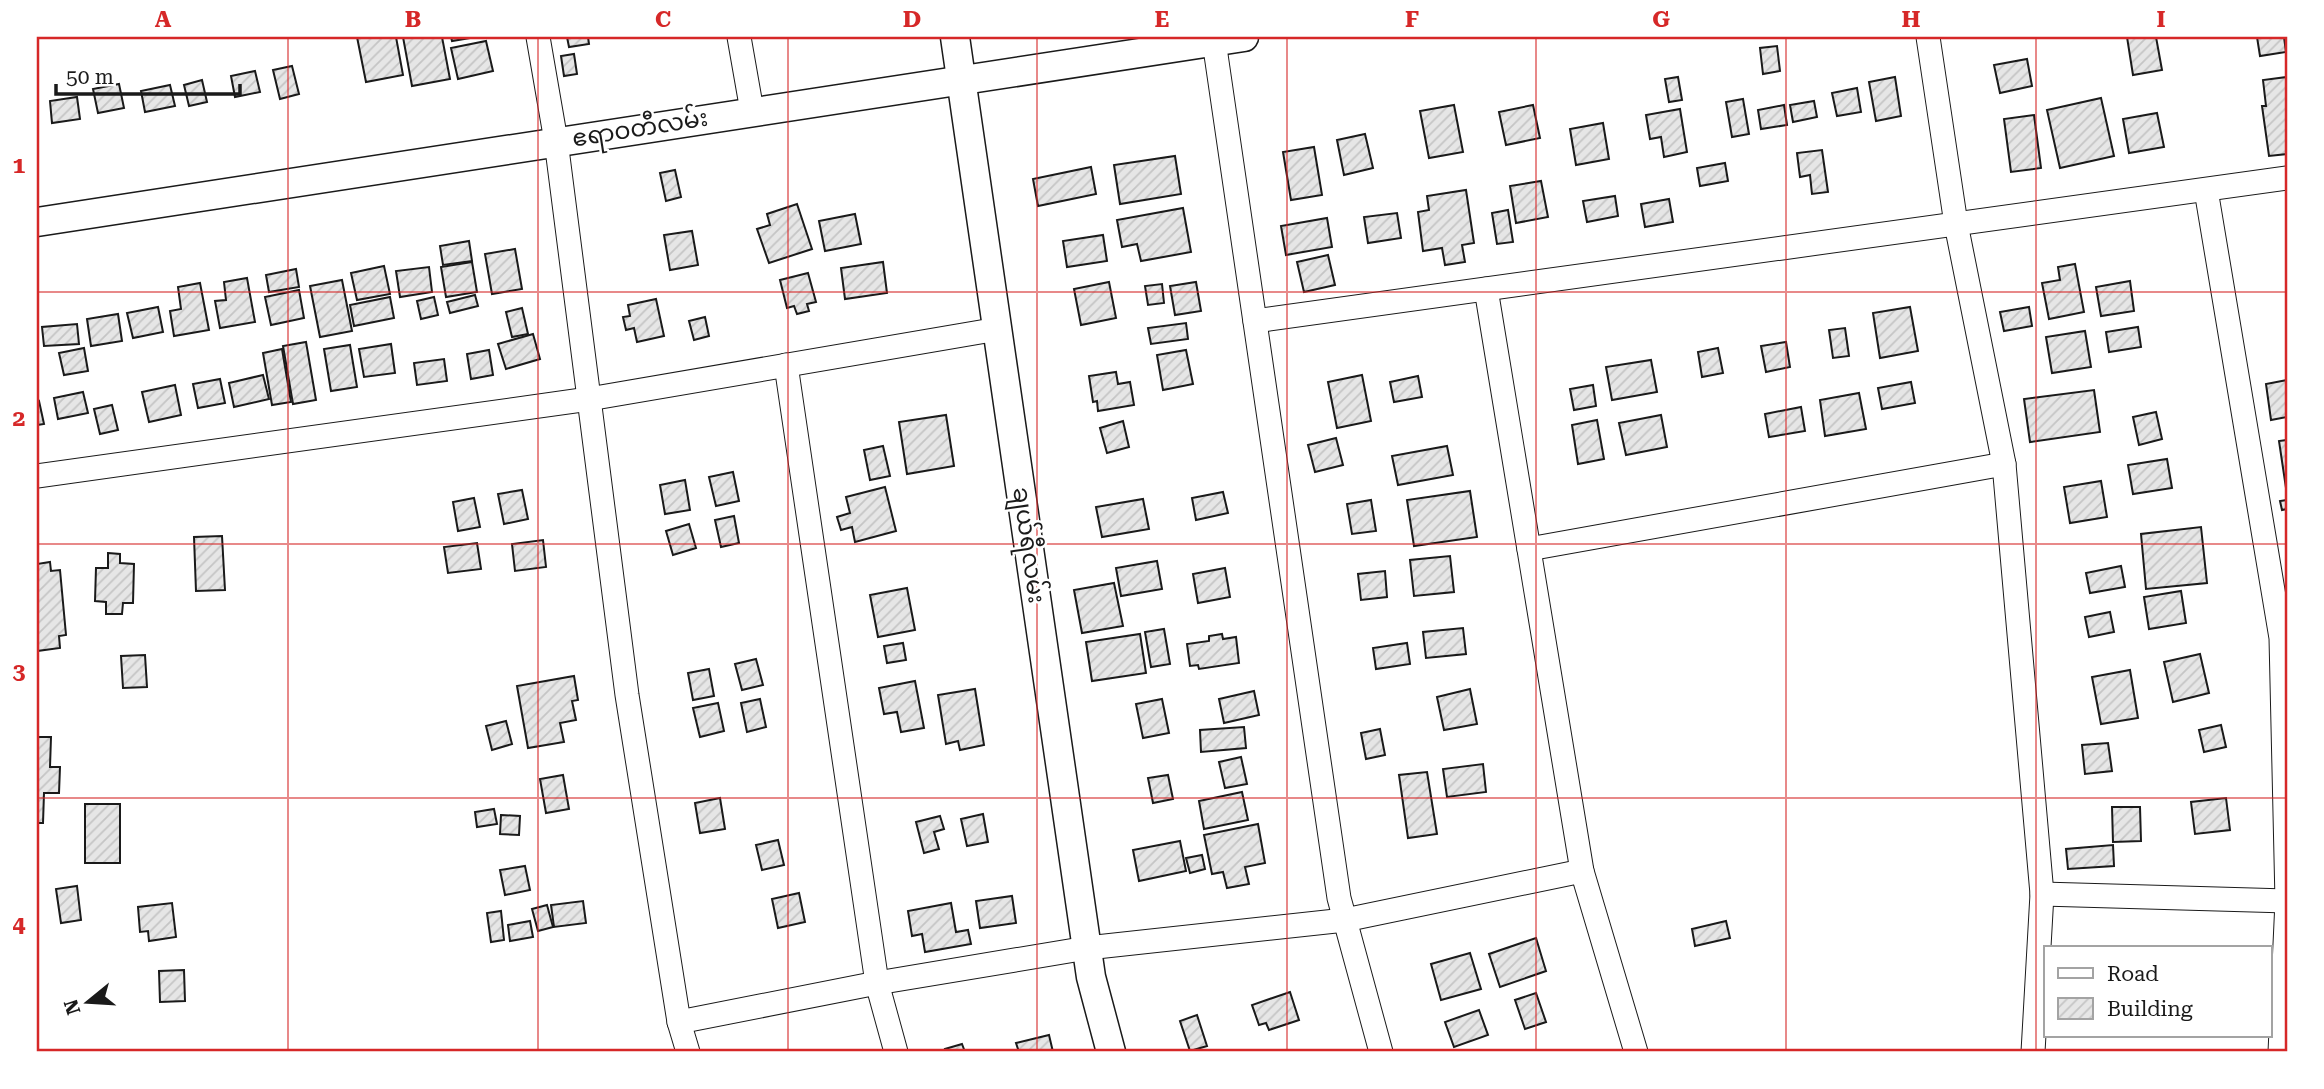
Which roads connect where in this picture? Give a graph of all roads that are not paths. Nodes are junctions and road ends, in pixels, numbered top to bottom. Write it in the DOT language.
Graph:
graph roads {
  1 [pos="538,37"];
  2 [pos="739,37"];
  3 [pos="955,37"];
  4 [pos="1244,37"];
  5 [pos="1928,37"];
  6 [pos="1214,41"];
  7 [pos="962,79"];
  8 [pos="752,111"];
  9 [pos="555,141"];
  10 [pos="2287,178"];
  11 [pos="2206,190"];
  12 [pos="37,222"];
  13 [pos="1956,224"];
  14 [pos="1486,289"];
  15 [pos="1255,321"];
  16 [pos="998,329"];
  17 [pos="786,365"];
  18 [pos="589,399"];
  19 [pos="2004,464"];
  20 [pos="37,476"];
  21 [pos="1529,549"];
  22 [pos="1583,871"];
  23 [pos="2042,894"];
  24 [pos="2287,901"];
  25 [pos="1345,920"];
  26 [pos="1087,948"];
  27 [pos="877,983"];
  28 [pos="679,1022"];
  29 [pos="688,1052"];
  30 [pos="896,1052"];
  31 [pos="1111,1052"];
  32 [pos="1381,1052"];
  33 [pos="1636,1052"];
  34 [pos="2033,1052"];
  35 [pos="2280,1052"];
  1 -- 9 [label="street"];
  2 -- 8 [label="street"];
  3 -- 7 [label="street, ချယ်ရီလမ်း"];
  4 -- 6 [label="street, ဧရာဝတီလမ်း"];
  5 -- 13 [label="street"];
  6 -- 7 [label="street, ဧရာဝတီလမ်း"];
  6 -- 15 [label="street"];
  7 -- 8 [label="street, ဧရာဝတီလမ်း"];
  7 -- 16 [label="street, ချယ်ရီလမ်း"];
  8 -- 9 [label="street, ဧရာဝတီလမ်း"];
  9 -- 12 [label="street, ဧရာဝတီလမ်း"];
  9 -- 18 [label="street"];
  10 -- 11 [label="street"];
  11 -- 13 [label="street"];
  11 -- 24 [label="street"];
  13 -- 14 [label="street"];
  13 -- 19 [label="street"];
  14 -- 15 [label="street"];
  14 -- 21 [label="street"];
  15 -- 25 [label="street"];
  16 -- 17 [label="street"];
  16 -- 26 [label="street, ချယ်ရီလမ်း"];
  17 -- 18 [label="street"];
  17 -- 27 [label="street"];
  18 -- 20 [label="street"];
  18 -- 28 [label="street"];
  19 -- 21 [label="street"];
  19 -- 23 [label="street"];
  21 -- 22 [label="street"];
  22 -- 25 [label="street"];
  22 -- 33 [label="street"];
  23 -- 24 [label="street"];
  23 -- 34 [label="street"];
  24 -- 35 [label="street"];
  25 -- 26 [label="street"];
  25 -- 32 [label="street"];
  26 -- 27 [label="street"];
  26 -- 31 [label="street, ချယ်ရီလမ်း"];
  27 -- 28 [label="street"];
  27 -- 30 [label="street"];
  28 -- 29 [label="street"];
}
